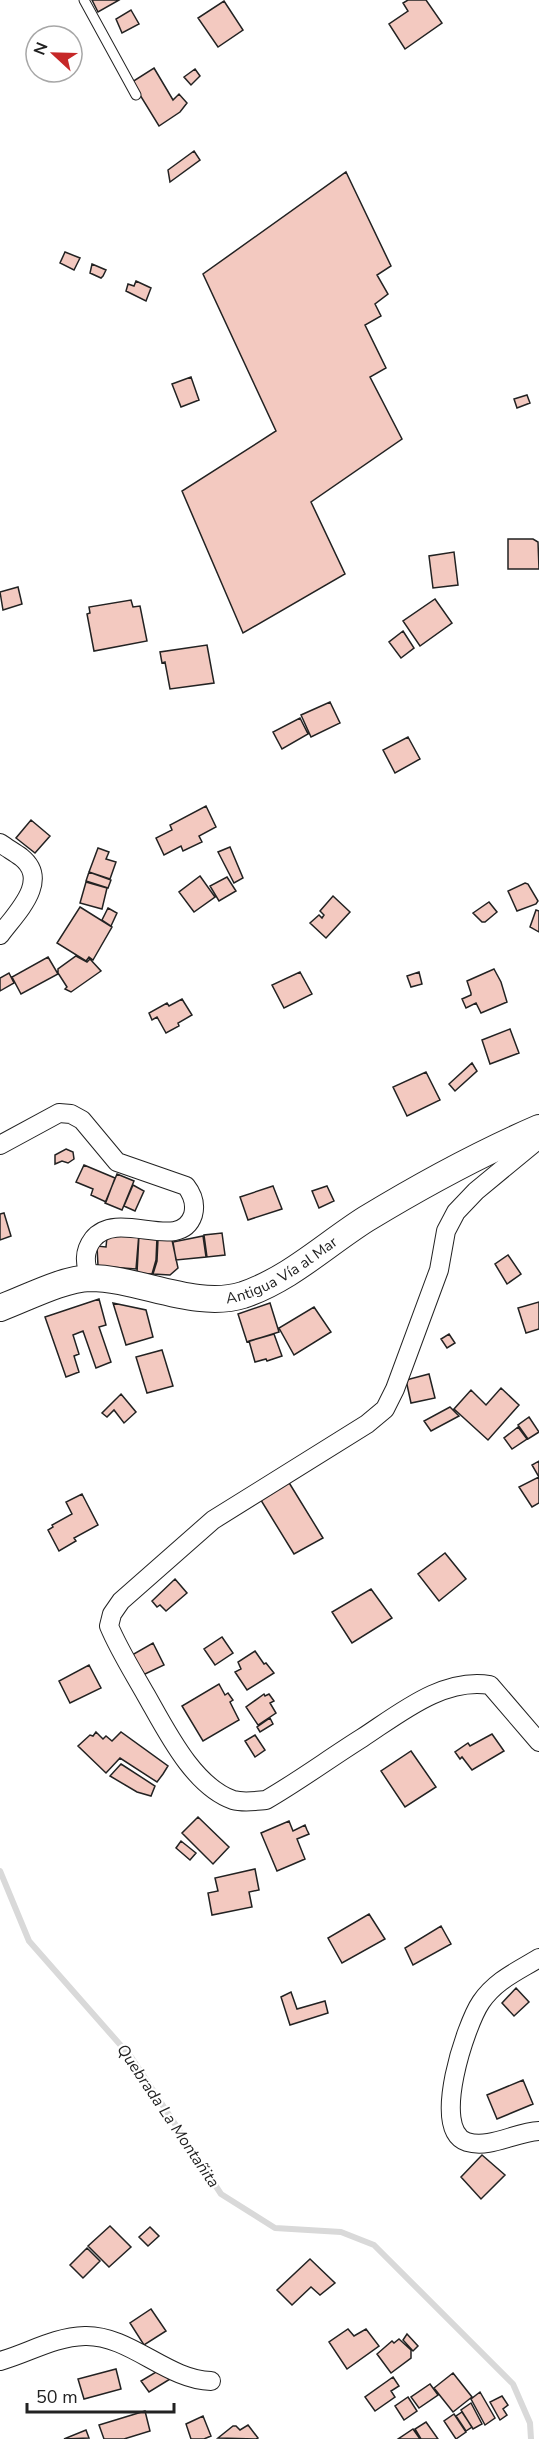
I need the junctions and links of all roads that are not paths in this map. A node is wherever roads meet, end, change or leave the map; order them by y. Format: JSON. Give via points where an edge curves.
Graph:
{"nodes":[{"id":1,"x":84,"y":0,"type":"edge"},
{"id":2,"x":136,"y":95,"type":"dead end"},
{"id":3,"x":0,"y":843,"type":"edge"},
{"id":4,"x":0,"y":935,"type":"edge"},
{"id":5,"x":539,"y":1128,"type":"edge"},
{"id":6,"x":539,"y":1139,"type":"edge"},
{"id":7,"x":0,"y":1145,"type":"edge"},
{"id":8,"x":90,"y":1278,"type":"junction"},
{"id":9,"x":0,"y":1308,"type":"edge"},
{"id":10,"x":539,"y":1742,"type":"edge"},
{"id":11,"x":539,"y":1958,"type":"edge"},
{"id":12,"x":539,"y":2131,"type":"edge"},
{"id":13,"x":0,"y":2361,"type":"edge"},
{"id":14,"x":211,"y":2381,"type":"dead end"}],
"edges":[{"from":1,"to":2,"type":"lane"},
{"from":3,"to":4,"type":"street","via":[[29,866],[33,883]]},
{"from":5,"to":8,"type":"main road","name":"Antigua Vía al Mar","via":[[452,1170],[365,1220],[295,1269],[241,1295],[212,1299]]},
{"from":6,"to":10,"type":"street","via":[[456,1212],[446,1231],[439,1270],[385,1409],[213,1520],[120,1601],[111,1614],[109,1626],[171,1740],[209,1784],[235,1800],[266,1800],[419,1701],[462,1685],[490,1685]]},
{"from":7,"to":8,"type":"street","via":[[59,1113],[71,1114],[82,1120],[117,1162],[186,1186],[192,1194],[194,1212],[181,1229],[169,1233],[119,1227],[98,1234],[85,1260]]},
{"from":8,"to":9,"type":"main road","name":"Antigua Vía al Mar","via":[[53,1287]]},
{"from":11,"to":12,"type":"street","via":[[508,1975],[481,2002],[460,2048],[453,2084],[453,2126],[456,2136],[478,2143]]},
{"from":13,"to":14,"type":"street","via":[[53,2340],[87,2336],[115,2342],[186,2375]]}]}
